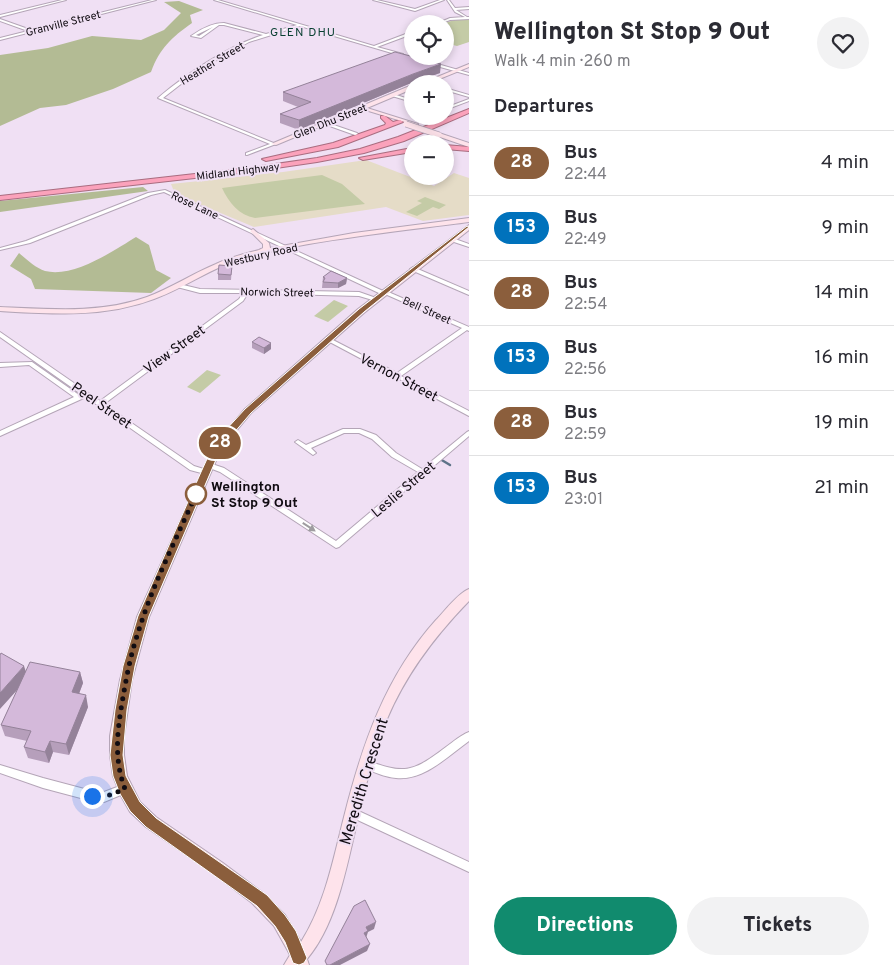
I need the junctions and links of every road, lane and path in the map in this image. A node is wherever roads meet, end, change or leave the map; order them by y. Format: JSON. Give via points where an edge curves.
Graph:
{"nodes":[{"id":1,"x":65,"y":0,"type":"edge"},
{"id":2,"x":154,"y":0,"type":"edge"},
{"id":3,"x":215,"y":0,"type":"edge"},
{"id":4,"x":374,"y":0,"type":"edge"},
{"id":5,"x":443,"y":0,"type":"edge"},
{"id":6,"x":448,"y":0,"type":"edge"},
{"id":7,"x":40,"y":1,"type":"edge"},
{"id":8,"x":233,"y":2,"type":"dead end"},
{"id":9,"x":439,"y":2,"type":"junction"},
{"id":10,"x":227,"y":4,"type":"junction"},
{"id":11,"x":36,"y":6,"type":"junction"},
{"id":12,"x":469,"y":8,"type":"edge"},
{"id":13,"x":454,"y":9,"type":"junction"},
{"id":14,"x":0,"y":16,"type":"edge"},
{"id":15,"x":469,"y":18,"type":"edge"},
{"id":16,"x":454,"y":19,"type":"edge"},
{"id":17,"x":0,"y":20,"type":"edge"},
{"id":18,"x":220,"y":24,"type":"junction"},
{"id":19,"x":300,"y":25,"type":"junction"},
{"id":20,"x":30,"y":31,"type":"junction"},
{"id":21,"x":265,"y":36,"type":"junction"},
{"id":22,"x":404,"y":36,"type":"edge"},
{"id":23,"x":0,"y":39,"type":"edge"},
{"id":24,"x":374,"y":47,"type":"junction"},
{"id":25,"x":404,"y":55,"type":"edge"},
{"id":26,"x":437,"y":65,"type":"edge"},
{"id":27,"x":469,"y":66,"type":"edge"},
{"id":28,"x":456,"y":70,"type":"junction"},
{"id":29,"x":469,"y":74,"type":"edge"},
{"id":30,"x":444,"y":75,"type":"edge"},
{"id":31,"x":404,"y":91,"type":"edge"},
{"id":32,"x":454,"y":92,"type":"edge"},
{"id":33,"x":394,"y":95,"type":"junction"},
{"id":34,"x":469,"y":96,"type":"edge"},
{"id":35,"x":404,"y":98,"type":"edge"},
{"id":36,"x":469,"y":100,"type":"edge"},
{"id":37,"x":454,"y":106,"type":"edge"},
{"id":38,"x":469,"y":106,"type":"edge"},
{"id":39,"x":361,"y":108,"type":"junction"},
{"id":40,"x":469,"y":111,"type":"edge"},
{"id":41,"x":454,"y":112,"type":"edge"},
{"id":42,"x":383,"y":117,"type":"junction"},
{"id":43,"x":325,"y":123,"type":"junction"},
{"id":44,"x":404,"y":123,"type":"edge"},
{"id":45,"x":404,"y":123,"type":"edge"},
{"id":46,"x":404,"y":123,"type":"edge"},
{"id":47,"x":412,"y":125,"type":"edge"},
{"id":48,"x":413,"y":125,"type":"edge"},
{"id":49,"x":422,"y":125,"type":"edge"},
{"id":50,"x":387,"y":127,"type":"junction"},
{"id":51,"x":356,"y":134,"type":"dead end"},
{"id":52,"x":441,"y":134,"type":"junction"},
{"id":53,"x":454,"y":143,"type":"edge"},
{"id":54,"x":274,"y":144,"type":"junction"},
{"id":55,"x":469,"y":144,"type":"edge"},
{"id":56,"x":454,"y":145,"type":"edge"},
{"id":57,"x":469,"y":149,"type":"edge"},
{"id":58,"x":404,"y":151,"type":"edge"},
{"id":59,"x":248,"y":154,"type":"dead end"},
{"id":60,"x":113,"y":181,"type":"junction"},
{"id":61,"x":86,"y":188,"type":"junction"},
{"id":62,"x":0,"y":193,"type":"edge"},
{"id":63,"x":0,"y":198,"type":"edge"},
{"id":64,"x":469,"y":220,"type":"edge"},
{"id":65,"x":469,"y":227,"type":"edge"},
{"id":66,"x":253,"y":231,"type":"junction"},
{"id":67,"x":452,"y":240,"type":"junction"},
{"id":68,"x":469,"y":246,"type":"edge"},
{"id":69,"x":286,"y":248,"type":"junction"},
{"id":70,"x":0,"y":249,"type":"edge"},
{"id":71,"x":260,"y":253,"type":"junction"},
{"id":72,"x":413,"y":270,"type":"junction"},
{"id":73,"x":178,"y":286,"type":"junction"},
{"id":74,"x":246,"y":292,"type":"junction"},
{"id":75,"x":384,"y":292,"type":"junction"},
{"id":76,"x":469,"y":293,"type":"edge"},
{"id":77,"x":376,"y":299,"type":"junction"},
{"id":78,"x":0,"y":308,"type":"edge"},
{"id":79,"x":468,"y":328,"type":"edge"},
{"id":80,"x":0,"y":334,"type":"edge"},
{"id":81,"x":329,"y":340,"type":"junction"},
{"id":82,"x":0,"y":365,"type":"edge"},
{"id":83,"x":396,"y":376,"type":"junction"},
{"id":84,"x":86,"y":394,"type":"junction"},
{"id":85,"x":78,"y":397,"type":"junction"},
{"id":86,"x":100,"y":404,"type":"junction"},
{"id":87,"x":469,"y":414,"type":"edge"},
{"id":88,"x":469,"y":433,"type":"edge"},
{"id":89,"x":0,"y":434,"type":"edge"},
{"id":90,"x":298,"y":442,"type":"dead end"},
{"id":91,"x":307,"y":447,"type":"junction"},
{"id":92,"x":313,"y":454,"type":"dead end"},
{"id":93,"x":207,"y":468,"type":"junction"},
{"id":94,"x":423,"y":472,"type":"junction"},
{"id":95,"x":336,"y":545,"type":"joint"},
{"id":96,"x":469,"y":594,"type":"edge"},
{"id":97,"x":469,"y":736,"type":"edge"},
{"id":98,"x":366,"y":764,"type":"junction"},
{"id":99,"x":0,"y":769,"type":"edge"},
{"id":100,"x":125,"y":789,"type":"junction"},
{"id":101,"x":352,"y":812,"type":"junction"},
{"id":102,"x":469,"y":867,"type":"edge"},
{"id":103,"x":297,"y":962,"type":"edge"}],
"edges":[{"from":1,"to":11,"type":"street"},
{"from":2,"to":20,"type":"street","name":"Granville Street"},
{"from":3,"to":10,"type":"street"},
{"from":4,"to":9,"type":"street","via":[[415,10]]},
{"from":5,"to":9,"type":"street"},
{"from":6,"to":13,"type":"street"},
{"from":7,"to":11,"type":"street"},
{"from":8,"to":10,"type":"street"},
{"from":9,"to":13,"type":"street"},
{"from":10,"to":19,"type":"street"},
{"from":11,"to":14,"type":"street"},
{"from":12,"to":13,"type":"street"},
{"from":13,"to":15,"type":"street"},
{"from":15,"to":16,"type":"street"},
{"from":17,"to":20,"type":"street"},
{"from":18,"to":18,"type":"street","via":[[200,37],[193,36],[212,25]]},
{"from":18,"to":21,"type":"street"},
{"from":19,"to":21,"type":"street","name":"Heather Street"},
{"from":19,"to":24,"type":"street"},
{"from":20,"to":23,"type":"street","name":"Granville Street"},
{"from":21,"to":54,"type":"street","name":"Heather Street","via":[[248,41],[203,66],[160,98]]},
{"from":22,"to":24,"type":"street"},
{"from":24,"to":25,"type":"street"},
{"from":26,"to":28,"type":"street"},
{"from":27,"to":28,"type":"main road"},
{"from":28,"to":29,"type":"street"},
{"from":28,"to":30,"type":"main road"},
{"from":31,"to":33,"type":"main road","name":"Glen Dhu Street"},
{"from":32,"to":34,"type":"street"},
{"from":33,"to":35,"type":"street"},
{"from":33,"to":39,"type":"main road","name":"Glen Dhu Street"},
{"from":36,"to":37,"type":"street"},
{"from":38,"to":41,"type":"highway","name":"Midland Highway"},
{"from":39,"to":42,"type":"main road"},
{"from":39,"to":43,"type":"main road","name":"Glen Dhu Street"},
{"from":39,"to":44,"type":"main road"},
{"from":40,"to":61,"type":"highway","name":"Midland Highway","via":[[401,139],[333,157]]},
{"from":42,"to":45,"type":"main road"},
{"from":42,"to":50,"type":"highway","via":[[390,122]]},
{"from":43,"to":51,"type":"street"},
{"from":43,"to":54,"type":"main road","name":"Glen Dhu Street"},
{"from":46,"to":50,"type":"highway"},
{"from":47,"to":52,"type":"main road","bridge":true},
{"from":48,"to":52,"type":"main road","bridge":true},
{"from":49,"to":60,"type":"highway","name":"Midland Highway","via":[[387,139],[322,155]]},
{"from":50,"to":60,"type":"highway","via":[[335,145],[291,155]]},
{"from":52,"to":55,"type":"main road"},
{"from":53,"to":55,"type":"main road"},
{"from":54,"to":59,"type":"street","name":"Glen Dhu Street"},
{"from":56,"to":57,"type":"highway"},
{"from":58,"to":61,"type":"highway","via":[[291,168]]},
{"from":60,"to":62,"type":"highway","name":"Midland Highway"},
{"from":61,"to":63,"type":"highway","name":"Midland Highway"},
{"from":64,"to":69,"type":"main road","name":"Westbury Road"},
{"from":65,"to":67,"type":"main road"},
{"from":66,"to":69,"type":"street","name":"Rose Lane"},
{"from":66,"to":70,"type":"street","name":"Rose Lane","via":[[160,191],[28,242]]},
{"from":66,"to":71,"type":"main road","via":[[267,244]]},
{"from":67,"to":68,"type":"street"},
{"from":67,"to":72,"type":"main road"},
{"from":69,"to":71,"type":"main road","name":"Westbury Road"},
{"from":69,"to":75,"type":"street","name":"Rose Lane"},
{"from":71,"to":73,"type":"main road","name":"Westbury Road","via":[[215,265]]},
{"from":72,"to":75,"type":"main road"},
{"from":72,"to":76,"type":"street"},
{"from":73,"to":74,"type":"street","name":"Norwich Street","via":[[200,291]]},
{"from":73,"to":78,"type":"main road","name":"Westbury Road","via":[[148,300],[106,309]]},
{"from":74,"to":77,"type":"street","name":"Norwich Street","via":[[359,294]]},
{"from":74,"to":86,"type":"street","name":"View Street","via":[[241,300]]},
{"from":75,"to":77,"type":"main road"},
{"from":75,"to":79,"type":"street","name":"Bell Street"},
{"from":77,"to":81,"type":"main road"},
{"from":79,"to":83,"type":"street"},
{"from":80,"to":84,"type":"street","name":"Peel Street"},
{"from":81,"to":83,"type":"street","name":"Vernon Street"},
{"from":81,"to":93,"type":"main road","via":[[241,418],[220,443]]},
{"from":82,"to":85,"type":"street","via":[[30,363]]},
{"from":83,"to":87,"type":"street","name":"Vernon Street"},
{"from":84,"to":85,"type":"street"},
{"from":84,"to":86,"type":"street","name":"Peel Street"},
{"from":85,"to":89,"type":"street"},
{"from":86,"to":93,"type":"street","name":"Peel Street","via":[[192,468]]},
{"from":88,"to":94,"type":"street","name":"Leslie Street"},
{"from":90,"to":91,"type":"street"},
{"from":91,"to":92,"type":"street"},
{"from":91,"to":94,"type":"street","via":[[343,432],[360,432]]},
{"from":93,"to":95,"type":"street","name":"Peel Street","one_way":true,"via":[[222,470]]},
{"from":93,"to":100,"type":"main road","via":[[143,616],[132,652],[118,736],[117,762]]},
{"from":94,"to":95,"type":"street","name":"Leslie Street"},
{"from":96,"to":98,"type":"main road","name":"Meredith Crescent","via":[[430,635],[407,669],[380,719]]},
{"from":97,"to":98,"type":"street","via":[[426,766],[408,773],[393,773]]},
{"from":98,"to":101,"type":"main road","name":"Meredith Crescent"},
{"from":99,"to":100,"type":"street","via":[[92,796],[104,797]]},
{"from":100,"to":103,"type":"main road","via":[[135,807],[151,822],[262,900],[284,927]]},
{"from":101,"to":102,"type":"street"},
{"from":101,"to":103,"type":"main road","name":"Meredith Crescent","via":[[329,903]]}]}
